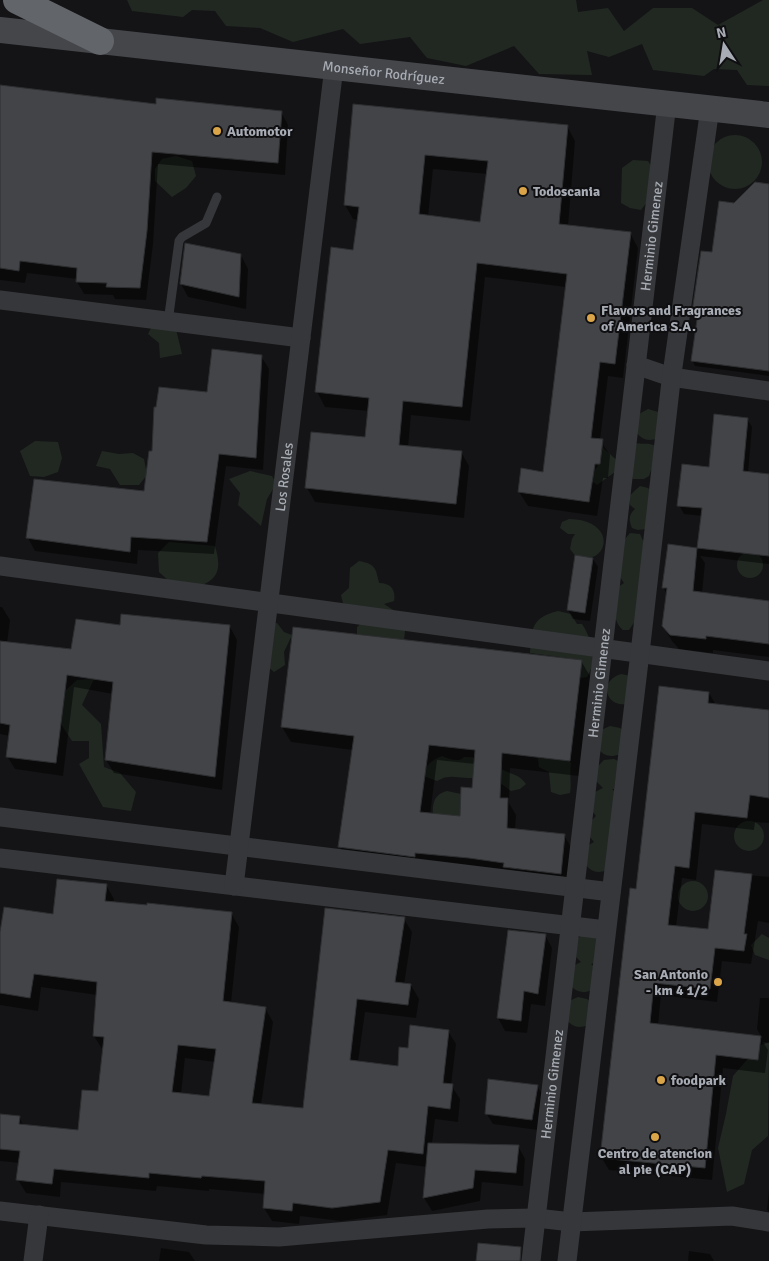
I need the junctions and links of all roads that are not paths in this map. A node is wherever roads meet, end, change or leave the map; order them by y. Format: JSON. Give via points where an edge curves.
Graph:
{"nodes":[{"id":1,"x":16,"y":0,"type":"edge"},
{"id":2,"x":0,"y":30,"type":"edge"},
{"id":3,"x":100,"y":41,"type":"junction"},
{"id":4,"x":334,"y":67,"type":"junction"},
{"id":5,"x":667,"y":103,"type":"junction"},
{"id":6,"x":710,"y":108,"type":"junction"},
{"id":7,"x":769,"y":116,"type":"edge"},
{"id":8,"x":217,"y":197,"type":"dead end"},
{"id":9,"x":0,"y":300,"type":"edge"},
{"id":10,"x":168,"y":322,"type":"junction"},
{"id":11,"x":301,"y":338,"type":"junction"},
{"id":12,"x":636,"y":365,"type":"junction"},
{"id":13,"x":671,"y":377,"type":"junction"},
{"id":14,"x":769,"y":391,"type":"edge"},
{"id":15,"x":0,"y":566,"type":"edge"},
{"id":16,"x":269,"y":602,"type":"junction"},
{"id":17,"x":604,"y":649,"type":"junction"},
{"id":18,"x":640,"y":653,"type":"junction"},
{"id":19,"x":769,"y":671,"type":"edge"},
{"id":20,"x":0,"y":817,"type":"edge"},
{"id":21,"x":239,"y":846,"type":"junction"},
{"id":22,"x":0,"y":858,"type":"edge"},
{"id":23,"x":234,"y":886,"type":"junction"},
{"id":24,"x":575,"y":887,"type":"junction"},
{"id":25,"x":611,"y":892,"type":"junction"},
{"id":26,"x":571,"y":926,"type":"junction"},
{"id":27,"x":606,"y":930,"type":"junction"},
{"id":28,"x":0,"y":1211,"type":"edge"},
{"id":29,"x":39,"y":1215,"type":"junction"},
{"id":30,"x":536,"y":1218,"type":"junction"},
{"id":31,"x":572,"y":1222,"type":"junction"},
{"id":32,"x":769,"y":1222,"type":"edge"},
{"id":33,"x":33,"y":1261,"type":"edge"},
{"id":34,"x":531,"y":1261,"type":"edge"},
{"id":35,"x":567,"y":1261,"type":"edge"}],
"edges":[{"from":1,"to":3,"type":"highway"},
{"from":2,"to":3,"type":"street","name":"Monseñor Rodríguez"},
{"from":3,"to":4,"type":"street","name":"Monseñor Rodríguez"},
{"from":4,"to":5,"type":"street","name":"Monseñor Rodríguez"},
{"from":4,"to":11,"type":"street","name":"Los Rosales"},
{"from":5,"to":6,"type":"street","name":"Monseñor Rodríguez"},
{"from":5,"to":12,"type":"street","name":"Herminio Gimenez"},
{"from":6,"to":7,"type":"street","name":"Monseñor Rodríguez"},
{"from":6,"to":13,"type":"street"},
{"from":8,"to":10,"type":"lane","via":[[206,223],[179,241]]},
{"from":9,"to":10,"type":"street"},
{"from":10,"to":11,"type":"street"},
{"from":11,"to":16,"type":"street","name":"Los Rosales"},
{"from":12,"to":13,"type":"street"},
{"from":12,"to":17,"type":"street","name":"Herminio Gimenez"},
{"from":13,"to":14,"type":"street"},
{"from":13,"to":18,"type":"street"},
{"from":15,"to":16,"type":"street"},
{"from":16,"to":17,"type":"street"},
{"from":16,"to":21,"type":"street","name":"Los Rosales"},
{"from":17,"to":18,"type":"street"},
{"from":17,"to":24,"type":"street","name":"Herminio Gimenez"},
{"from":18,"to":19,"type":"street"},
{"from":18,"to":25,"type":"street"},
{"from":20,"to":21,"type":"street"},
{"from":21,"to":23,"type":"street","name":"Los Rosales"},
{"from":21,"to":24,"type":"street"},
{"from":22,"to":23,"type":"street"},
{"from":23,"to":26,"type":"street"},
{"from":24,"to":25,"type":"street"},
{"from":24,"to":26,"type":"street","name":"Herminio Gimenez"},
{"from":25,"to":27,"type":"street"},
{"from":26,"to":27,"type":"street"},
{"from":26,"to":30,"type":"street","name":"Herminio Gimenez"},
{"from":27,"to":31,"type":"street"},
{"from":28,"to":29,"type":"street"},
{"from":29,"to":30,"type":"street","via":[[206,1235],[279,1237],[488,1219]]},
{"from":29,"to":33,"type":"street"},
{"from":30,"to":31,"type":"street"},
{"from":30,"to":34,"type":"street","name":"Herminio Gimenez"},
{"from":31,"to":32,"type":"street","via":[[732,1216]]},
{"from":31,"to":35,"type":"street"}]}
